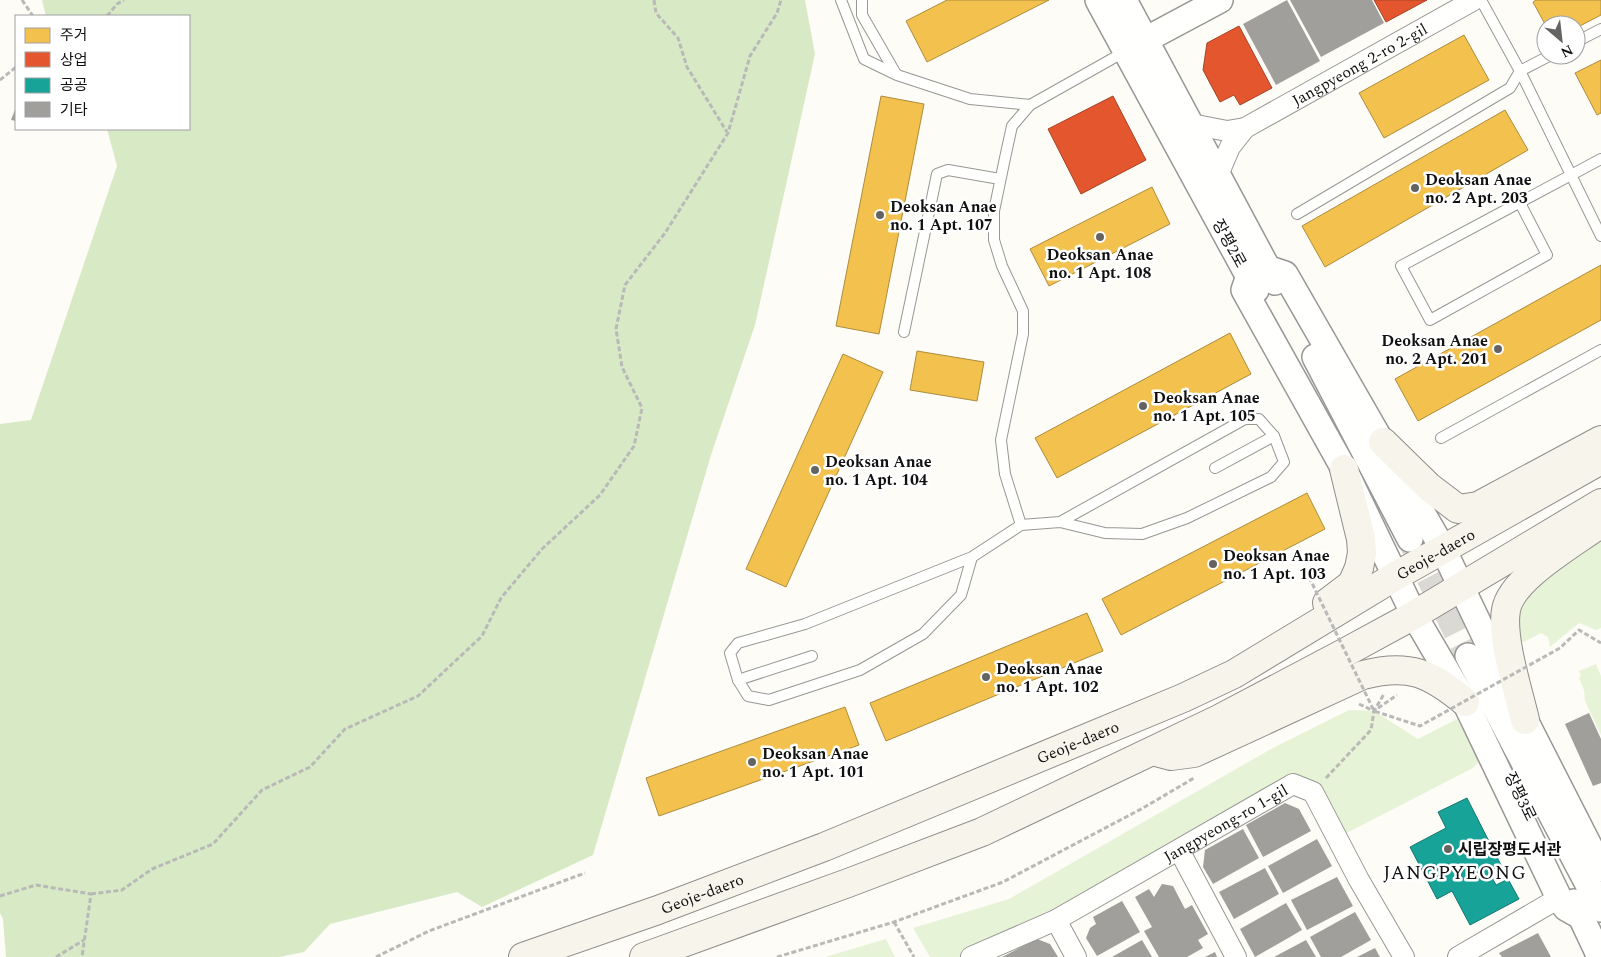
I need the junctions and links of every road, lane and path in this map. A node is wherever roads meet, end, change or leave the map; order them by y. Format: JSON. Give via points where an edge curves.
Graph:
{"nodes":[{"id":1,"x":22,"y":0,"type":"edge"},
{"id":2,"x":124,"y":0,"type":"edge"},
{"id":3,"x":654,"y":0,"type":"edge"},
{"id":4,"x":781,"y":0,"type":"edge"},
{"id":5,"x":841,"y":0,"type":"edge"},
{"id":6,"x":862,"y":0,"type":"edge"},
{"id":7,"x":1098,"y":0,"type":"edge"},
{"id":8,"x":1124,"y":0,"type":"edge"},
{"id":9,"x":1220,"y":0,"type":"edge"},
{"id":10,"x":1471,"y":1,"type":"edge"},
{"id":11,"x":33,"y":15,"type":"edge"},
{"id":12,"x":108,"y":15,"type":"edge"},
{"id":13,"x":1601,"y":29,"type":"edge"},
{"id":14,"x":1586,"y":37,"type":"edge"},
{"id":15,"x":1136,"y":45,"type":"junction"},
{"id":16,"x":1536,"y":63,"type":"edge"},
{"id":17,"x":15,"y":68,"type":"edge"},
{"id":18,"x":1520,"y":71,"type":"junction"},
{"id":19,"x":897,"y":75,"type":"junction"},
{"id":20,"x":0,"y":80,"type":"edge"},
{"id":21,"x":1030,"y":105,"type":"junction"},
{"id":22,"x":1191,"y":124,"type":"junction"},
{"id":23,"x":1245,"y":128,"type":"junction"},
{"id":24,"x":728,"y":133,"type":"junction"},
{"id":25,"x":1601,"y":159,"type":"edge"},
{"id":26,"x":1218,"y":175,"type":"junction"},
{"id":27,"x":1572,"y":175,"type":"junction"},
{"id":28,"x":1000,"y":179,"type":"junction"},
{"id":29,"x":1520,"y":203,"type":"junction"},
{"id":30,"x":1297,"y":214,"type":"dead end"},
{"id":31,"x":1601,"y":236,"type":"edge"},
{"id":32,"x":1258,"y":272,"type":"junction"},
{"id":33,"x":904,"y":332,"type":"dead end"},
{"id":34,"x":1601,"y":350,"type":"edge"},
{"id":35,"x":1274,"y":436,"type":"junction"},
{"id":36,"x":1441,"y":438,"type":"dead end"},
{"id":37,"x":1601,"y":440,"type":"edge"},
{"id":38,"x":1383,"y":442,"type":"junction"},
{"id":39,"x":1601,"y":460,"type":"edge"},
{"id":40,"x":1215,"y":468,"type":"dead end"},
{"id":41,"x":1362,"y":476,"type":"junction"},
{"id":42,"x":1601,"y":503,"type":"edge"},
{"id":43,"x":1060,"y":522,"type":"junction"},
{"id":44,"x":1601,"y":523,"type":"edge"},
{"id":45,"x":1021,"y":525,"type":"junction"},
{"id":46,"x":1402,"y":543,"type":"tunnel mouth"},
{"id":47,"x":1443,"y":550,"type":"junction"},
{"id":48,"x":972,"y":557,"type":"junction"},
{"id":49,"x":1310,"y":577,"type":"dead end"},
{"id":50,"x":1394,"y":577,"type":"junction"},
{"id":51,"x":1462,"y":586,"type":"junction"},
{"id":52,"x":1323,"y":606,"type":"junction"},
{"id":53,"x":1414,"y":615,"type":"junction"},
{"id":54,"x":1601,"y":643,"type":"edge"},
{"id":55,"x":1346,"y":652,"type":"junction"},
{"id":56,"x":812,"y":656,"type":"dead end"},
{"id":57,"x":1461,"y":659,"type":"tunnel mouth"},
{"id":58,"x":1234,"y":674,"type":"junction"},
{"id":59,"x":738,"y":680,"type":"junction"},
{"id":60,"x":1401,"y":692,"type":"dead end"},
{"id":61,"x":1465,"y":702,"type":"junction"},
{"id":62,"x":1357,"y":703,"type":"dead end"},
{"id":63,"x":1374,"y":711,"type":"junction"},
{"id":64,"x":1525,"y":720,"type":"junction"},
{"id":65,"x":1152,"y":751,"type":"junction"},
{"id":66,"x":1202,"y":773,"type":"dead end"},
{"id":67,"x":1313,"y":792,"type":"junction"},
{"id":68,"x":1179,"y":850,"type":"junction"},
{"id":69,"x":1601,"y":869,"type":"edge"},
{"id":70,"x":585,"y":873,"type":"dead end"},
{"id":71,"x":91,"y":894,"type":"junction"},
{"id":72,"x":0,"y":896,"type":"edge"},
{"id":73,"x":1559,"y":898,"type":"junction"},
{"id":74,"x":1596,"y":909,"type":"edge"},
{"id":75,"x":1056,"y":920,"type":"junction"},
{"id":76,"x":894,"y":922,"type":"junction"},
{"id":77,"x":85,"y":939,"type":"junction"},
{"id":78,"x":56,"y":957,"type":"edge"},
{"id":79,"x":82,"y":957,"type":"edge"},
{"id":80,"x":376,"y":957,"type":"edge"},
{"id":81,"x":523,"y":957,"type":"edge"},
{"id":82,"x":644,"y":957,"type":"edge"},
{"id":83,"x":777,"y":957,"type":"edge"},
{"id":84,"x":914,"y":957,"type":"edge"},
{"id":85,"x":971,"y":957,"type":"edge"},
{"id":86,"x":1076,"y":957,"type":"edge"},
{"id":87,"x":1236,"y":957,"type":"edge"},
{"id":88,"x":1404,"y":957,"type":"edge"},
{"id":89,"x":1458,"y":957,"type":"edge"},
{"id":90,"x":1600,"y":957,"type":"edge"}],
"edges":[{"from":1,"to":11,"type":"path"},
{"from":2,"to":12,"type":"path"},
{"from":3,"to":24,"type":"path","via":[[656,13],[678,38],[687,67]]},
{"from":4,"to":24,"type":"path","via":[[777,13],[750,56]]},
{"from":5,"to":19,"type":"lane","via":[[847,22],[864,58]]},
{"from":6,"to":19,"type":"lane","via":[[862,15]]},
{"from":7,"to":15,"type":"street","name":"장평2로"},
{"from":8,"to":15,"type":"street","name":"장평2로"},
{"from":9,"to":15,"type":"street"},
{"from":10,"to":18,"type":"lane"},
{"from":10,"to":23,"type":"street","name":"Jangpyeong 2-ro 2-gil"},
{"from":13,"to":14,"type":"lane"},
{"from":15,"to":21,"type":"lane"},
{"from":15,"to":22,"type":"street","name":"장평2로"},
{"from":15,"to":32,"type":"street","name":"장평2로"},
{"from":16,"to":18,"type":"lane"},
{"from":17,"to":20,"type":"path"},
{"from":18,"to":27,"type":"lane"},
{"from":18,"to":30,"type":"lane","via":[[1510,88]]},
{"from":19,"to":21,"type":"lane","via":[[970,99]]},
{"from":21,"to":28,"type":"lane","via":[[1012,126]]},
{"from":22,"to":23,"type":"street","via":[[1227,131]]},
{"from":22,"to":26,"type":"street","name":"장평2로"},
{"from":23,"to":26,"type":"street","via":[[1230,146]]},
{"from":24,"to":71,"type":"path","via":[[665,233],[625,285],[616,329],[622,367],[642,408],[634,446],[600,495],[542,549],[501,598],[482,636],[418,696],[345,729],[310,767],[262,790],[213,844],[152,869],[122,890]]},
{"from":25,"to":27,"type":"lane"},
{"from":26,"to":32,"type":"street","name":"장평2로"},
{"from":27,"to":29,"type":"lane"},
{"from":27,"to":31,"type":"lane"},
{"from":28,"to":33,"type":"lane","via":[[948,170],[937,174]]},
{"from":28,"to":45,"type":"lane","via":[[994,210],[994,240],[1023,311],[1019,358],[1001,440],[1005,474]]},
{"from":29,"to":29,"type":"lane","via":[[1401,266],[1430,320],[1547,255]]},
{"from":32,"to":38,"type":"street","via":[[1284,274]]},
{"from":32,"to":41,"type":"street","name":"장평2로"},
{"from":32,"to":41,"type":"street","via":[[1244,290]]},
{"from":34,"to":36,"type":"lane"},
{"from":35,"to":40,"type":"lane"},
{"from":35,"to":43,"type":"lane","via":[[1259,419],[1245,419]]},
{"from":35,"to":43,"type":"lane","via":[[1284,462],[1271,477],[1187,518],[1142,534],[1105,532]]},
{"from":37,"to":38,"type":"main road","via":[[1478,506],[1458,509],[1428,487]]},
{"from":38,"to":47,"type":"street"},
{"from":39,"to":47,"type":"main road","name":"Geoje-daero"},
{"from":41,"to":46,"type":"street"},
{"from":41,"to":50,"type":"street"},
{"from":41,"to":52,"type":"main road","via":[[1362,554],[1359,568],[1352,584]]},
{"from":42,"to":51,"type":"main road"},
{"from":43,"to":45,"type":"lane"},
{"from":44,"to":64,"type":"main road","via":[[1526,578],[1510,598],[1506,630]]},
{"from":45,"to":48,"type":"lane"},
{"from":47,"to":50,"type":"main road","name":"Geoje-daero"},
{"from":47,"to":51,"type":"street"},
{"from":48,"to":59,"type":"lane","via":[[805,624],[738,643],[730,653]]},
{"from":48,"to":59,"type":"lane","via":[[961,595],[923,634],[860,670],[769,700],[748,696]]},
{"from":49,"to":52,"type":"path","bridge":true},
{"from":50,"to":53,"type":"street"},
{"from":50,"to":58,"type":"main road","name":"Geoje-daero"},
{"from":51,"to":53,"type":"main road"},
{"from":51,"to":64,"type":"street"},
{"from":52,"to":55,"type":"path","bridge":true},
{"from":52,"to":58,"type":"main road","via":[[1259,647]]},
{"from":53,"to":55,"type":"main road"},
{"from":53,"to":61,"type":"street"},
{"from":54,"to":63,"type":"path","bridge":true,"via":[[1579,630],[1560,648],[1420,726]]},
{"from":55,"to":63,"type":"path","bridge":true},
{"from":55,"to":65,"type":"main road"},
{"from":56,"to":59,"type":"lane"},
{"from":57,"to":74,"type":"street","name":"장평3로"},
{"from":58,"to":81,"type":"main road","name":"Geoje-daero","via":[[824,847]]},
{"from":60,"to":63,"type":"path"},
{"from":61,"to":65,"type":"main road","via":[[1430,676],[1404,670],[1379,671],[1354,679],[1194,753],[1171,756]]},
{"from":61,"to":73,"type":"street"},
{"from":62,"to":63,"type":"path"},
{"from":63,"to":67,"type":"path","via":[[1372,730]]},
{"from":64,"to":69,"type":"street"},
{"from":65,"to":82,"type":"main road","via":[[982,832]]},
{"from":66,"to":76,"type":"path","via":[[1003,882]]},
{"from":67,"to":68,"type":"street","name":"Jangpyeong-ro 1-gil","via":[[1292,784]]},
{"from":67,"to":88,"type":"street","name":"Jangpyeong-ro 1-gil"},
{"from":68,"to":75,"type":"street","name":"Jangpyeong-ro 1-gil"},
{"from":68,"to":87,"type":"street"},
{"from":70,"to":80,"type":"path","via":[[430,931]]},
{"from":71,"to":72,"type":"path","via":[[36,885]]},
{"from":71,"to":77,"type":"path"},
{"from":73,"to":74,"type":"street","via":[[1566,908]]},
{"from":73,"to":89,"type":"street"},
{"from":74,"to":90,"type":"street","name":"장평3로"},
{"from":75,"to":85,"type":"street","name":"Jangpyeong-ro 1-gil"},
{"from":75,"to":86,"type":"street"},
{"from":76,"to":83,"type":"path"},
{"from":76,"to":84,"type":"path"},
{"from":77,"to":78,"type":"path"},
{"from":77,"to":79,"type":"path"}]}
